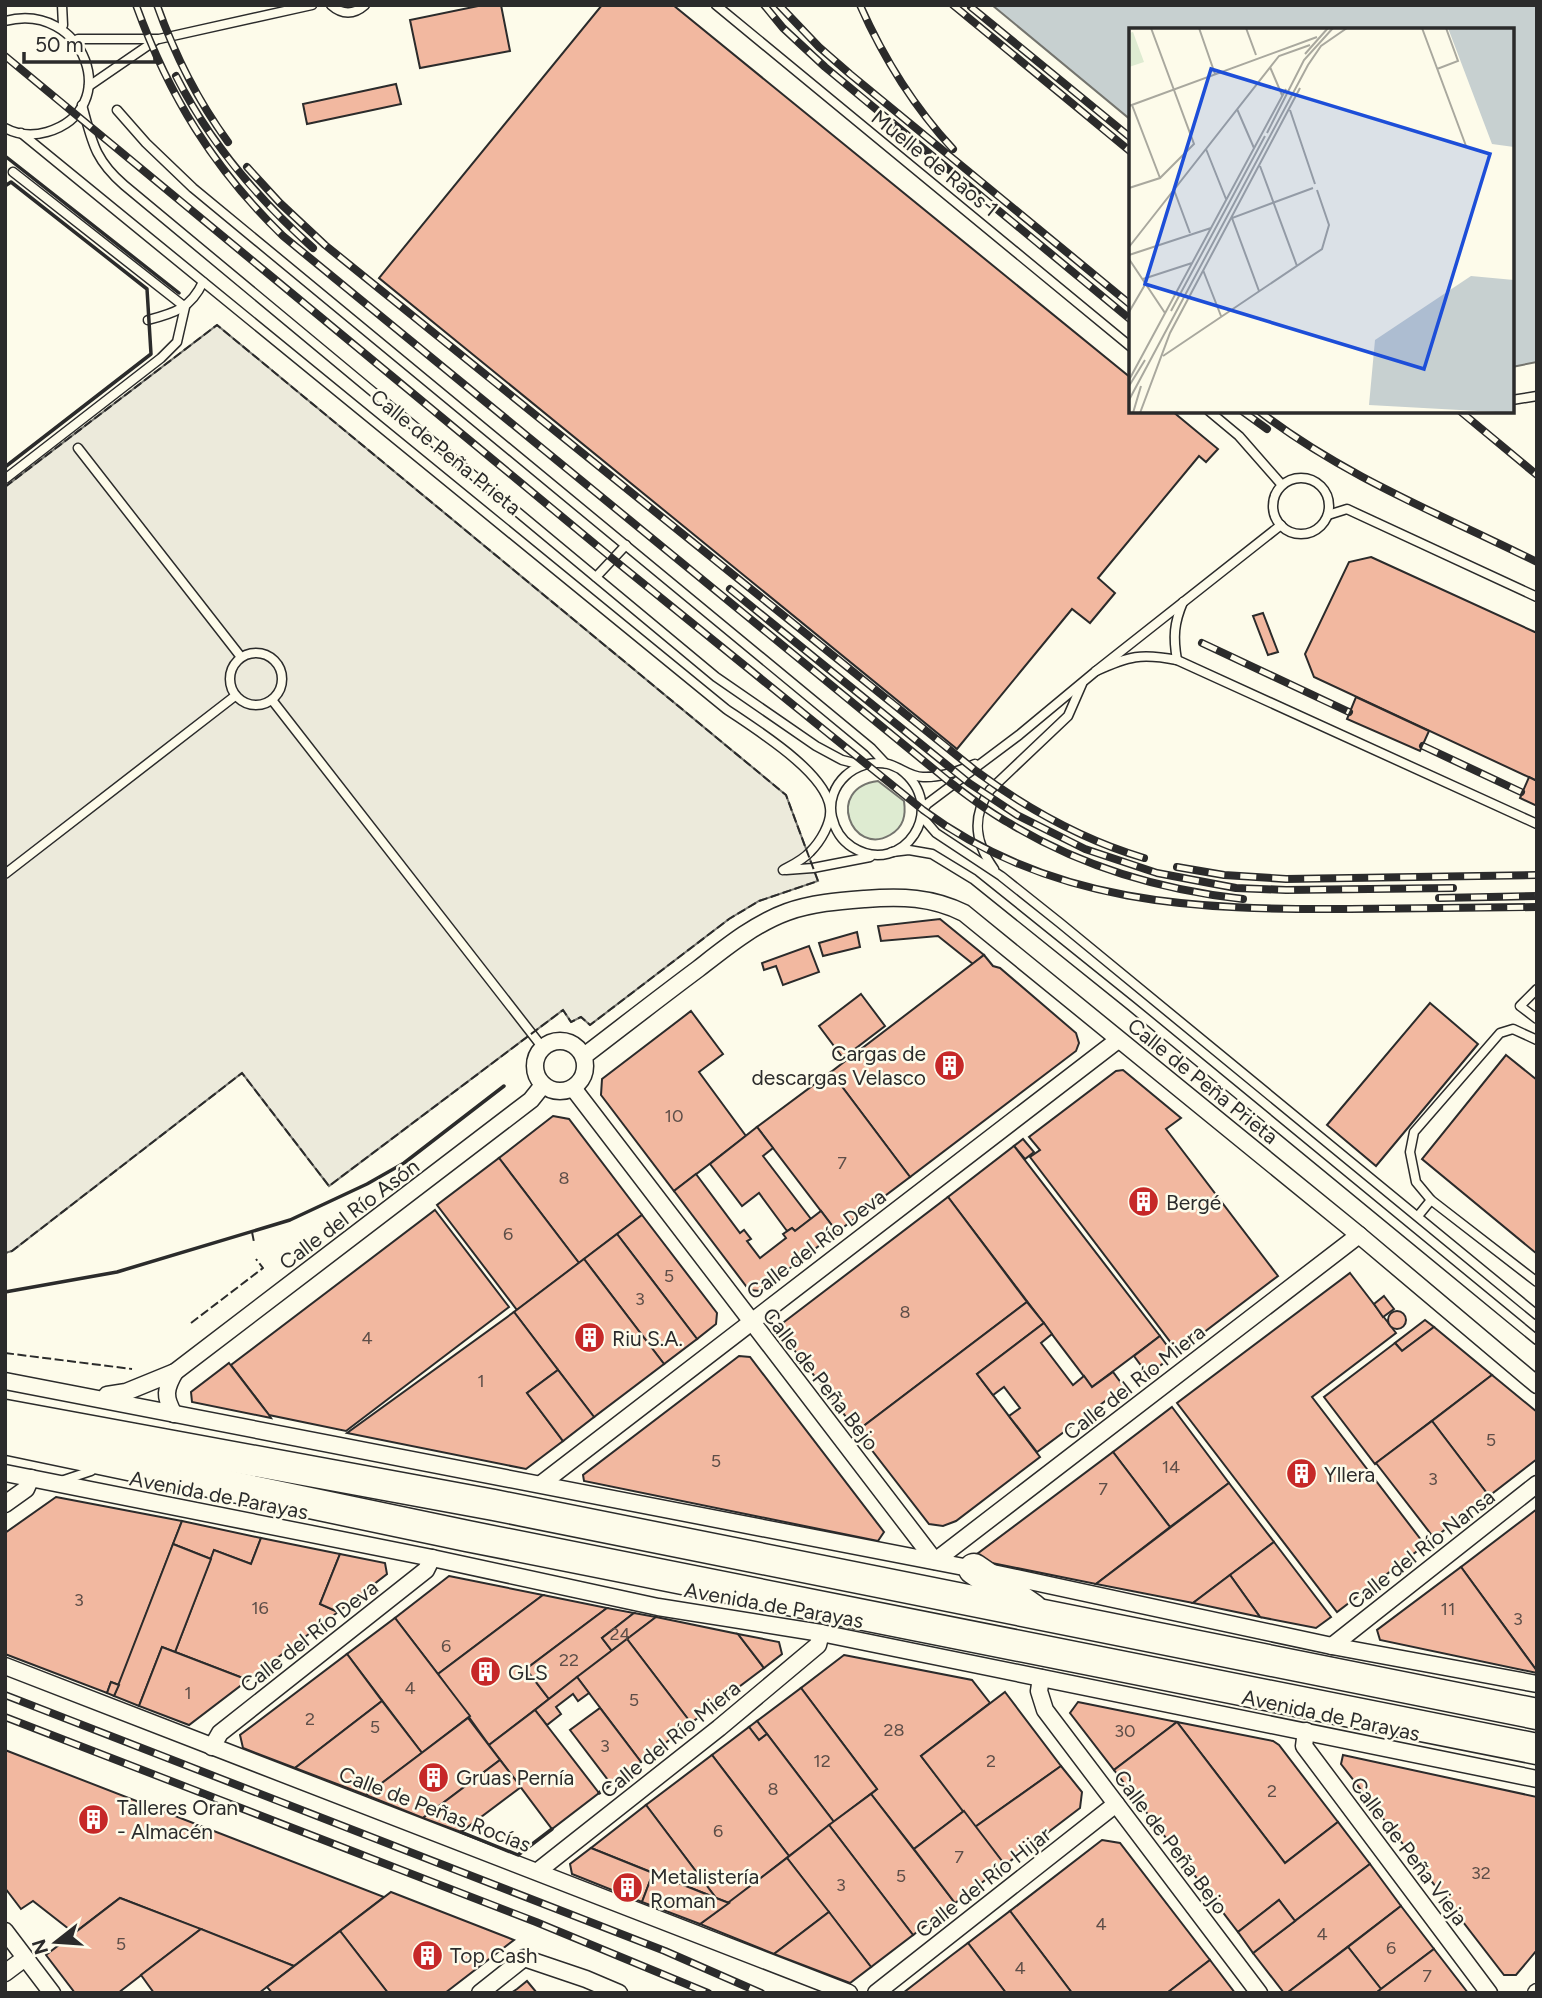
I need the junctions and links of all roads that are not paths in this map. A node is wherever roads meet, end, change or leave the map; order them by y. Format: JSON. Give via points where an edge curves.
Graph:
{"nodes":[{"id":1,"x":26,"y":5,"type":"edge"},
{"id":2,"x":62,"y":5,"type":"edge"},
{"id":3,"x":312,"y":5,"type":"edge"},
{"id":4,"x":331,"y":5,"type":"edge"},
{"id":5,"x":365,"y":5,"type":"edge"},
{"id":6,"x":716,"y":5,"type":"edge"},
{"id":7,"x":19,"y":16,"type":"junction"},
{"id":8,"x":5,"y":21,"type":"edge"},
{"id":9,"x":63,"y":25,"type":"junction"},
{"id":10,"x":159,"y":38,"type":"junction"},
{"id":11,"x":78,"y":39,"type":"junction"},
{"id":12,"x":89,"y":86,"type":"junction"},
{"id":13,"x":82,"y":104,"type":"junction"},
{"id":14,"x":117,"y":110,"type":"dead end"},
{"id":15,"x":5,"y":128,"type":"edge"},
{"id":16,"x":21,"y":134,"type":"junction"},
{"id":17,"x":13,"y":172,"type":"dead end"},
{"id":18,"x":203,"y":282,"type":"junction"},
{"id":19,"x":185,"y":307,"type":"junction"},
{"id":20,"x":148,"y":320,"type":"dead end"},
{"id":21,"x":1129,"y":345,"type":"edge"},
{"id":22,"x":1537,"y":396,"type":"edge"},
{"id":23,"x":1514,"y":400,"type":"edge"},
{"id":24,"x":1211,"y":413,"type":"edge"},
{"id":25,"x":78,"y":449,"type":"dead end"},
{"id":26,"x":5,"y":479,"type":"edge"},
{"id":27,"x":1282,"y":485,"type":"junction"},
{"id":28,"x":1328,"y":515,"type":"junction"},
{"id":29,"x":1281,"y":525,"type":"junction"},
{"id":30,"x":626,"y":545,"type":"junction"},
{"id":31,"x":596,"y":577,"type":"junction"},
{"id":32,"x":1537,"y":597,"type":"edge"},
{"id":33,"x":1184,"y":600,"type":"junction"},
{"id":34,"x":241,"y":657,"type":"junction"},
{"id":35,"x":1177,"y":660,"type":"junction"},
{"id":36,"x":1096,"y":671,"type":"junction"},
{"id":37,"x":1083,"y":681,"type":"junction"},
{"id":38,"x":235,"y":696,"type":"junction"},
{"id":39,"x":272,"y":700,"type":"junction"},
{"id":40,"x":984,"y":761,"type":"junction"},
{"id":41,"x":886,"y":764,"type":"junction"},
{"id":42,"x":862,"y":765,"type":"junction"},
{"id":43,"x":900,"y":769,"type":"junction"},
{"id":44,"x":831,"y":811,"type":"junction"},
{"id":45,"x":923,"y":811,"type":"junction"},
{"id":46,"x":1537,"y":824,"type":"edge"},
{"id":47,"x":892,"y":852,"type":"junction"},
{"id":48,"x":882,"y":855,"type":"junction"},
{"id":49,"x":5,"y":874,"type":"edge"},
{"id":50,"x":1001,"y":876,"type":"junction"},
{"id":51,"x":1537,"y":989,"type":"edge"},
{"id":52,"x":1537,"y":1019,"type":"edge"},
{"id":53,"x":1118,"y":1040,"type":"junction"},
{"id":54,"x":1537,"y":1040,"type":"edge"},
{"id":55,"x":542,"y":1048,"type":"junction"},
{"id":56,"x":583,"y":1056,"type":"junction"},
{"id":57,"x":543,"y":1085,"type":"junction"},
{"id":58,"x":573,"y":1088,"type":"junction"},
{"id":59,"x":1431,"y":1200,"type":"junction"},
{"id":60,"x":1418,"y":1216,"type":"junction"},
{"id":61,"x":1359,"y":1236,"type":"junction"},
{"id":62,"x":1537,"y":1282,"type":"edge"},
{"id":63,"x":1537,"y":1315,"type":"edge"},
{"id":64,"x":750,"y":1321,"type":"junction"},
{"id":65,"x":1537,"y":1340,"type":"edge"},
{"id":66,"x":176,"y":1372,"type":"junction"},
{"id":67,"x":5,"y":1381,"type":"edge"},
{"id":68,"x":1537,"y":1385,"type":"edge"},
{"id":69,"x":93,"y":1397,"type":"junction"},
{"id":70,"x":5,"y":1401,"type":"edge"},
{"id":71,"x":174,"y":1414,"type":"junction"},
{"id":72,"x":5,"y":1415,"type":"edge"},
{"id":73,"x":5,"y":1439,"type":"edge"},
{"id":74,"x":5,"y":1453,"type":"edge"},
{"id":75,"x":91,"y":1471,"type":"junction"},
{"id":76,"x":5,"y":1472,"type":"edge"},
{"id":77,"x":315,"y":1472,"type":"junction"},
{"id":78,"x":32,"y":1478,"type":"junction"},
{"id":79,"x":55,"y":1483,"type":"junction"},
{"id":80,"x":541,"y":1483,"type":"junction"},
{"id":81,"x":1537,"y":1484,"type":"edge"},
{"id":82,"x":309,"y":1503,"type":"junction"},
{"id":83,"x":5,"y":1504,"type":"edge"},
{"id":84,"x":432,"y":1558,"type":"junction"},
{"id":85,"x":935,"y":1561,"type":"junction"},
{"id":86,"x":974,"y":1569,"type":"junction"},
{"id":87,"x":1044,"y":1617,"type":"junction"},
{"id":88,"x":821,"y":1633,"type":"junction"},
{"id":89,"x":1332,"y":1646,"type":"junction"},
{"id":90,"x":5,"y":1666,"type":"edge"},
{"id":91,"x":1041,"y":1678,"type":"junction"},
{"id":92,"x":1537,"y":1684,"type":"edge"},
{"id":93,"x":1537,"y":1714,"type":"edge"},
{"id":94,"x":1306,"y":1731,"type":"junction"},
{"id":95,"x":212,"y":1747,"type":"junction"},
{"id":96,"x":1537,"y":1749,"type":"edge"},
{"id":97,"x":1537,"y":1779,"type":"edge"},
{"id":98,"x":1116,"y":1804,"type":"junction"},
{"id":99,"x":538,"y":1871,"type":"junction"},
{"id":100,"x":5,"y":1931,"type":"edge"},
{"id":101,"x":25,"y":1958,"type":"junction"},
{"id":102,"x":5,"y":1973,"type":"edge"},
{"id":103,"x":52,"y":1993,"type":"edge"},
{"id":104,"x":480,"y":1993,"type":"edge"},
{"id":105,"x":619,"y":1993,"type":"edge"},
{"id":106,"x":849,"y":1993,"type":"edge"},
{"id":107,"x":876,"y":1993,"type":"edge"},
{"id":108,"x":1259,"y":1993,"type":"edge"},
{"id":109,"x":1489,"y":1993,"type":"edge"}],
"edges":[{"from":1,"to":7,"type":"lane"},
{"from":2,"to":9,"type":"lane"},
{"from":3,"to":10,"type":"lane"},
{"from":4,"to":5,"type":"lane","via":[[345,13]]},
{"from":6,"to":21,"type":"lane","name":"Muelle de Raos 1"},
{"from":7,"to":8,"type":"lane"},
{"from":7,"to":9,"type":"lane","via":[[42,17]]},
{"from":9,"to":11,"type":"lane"},
{"from":10,"to":11,"type":"lane"},
{"from":10,"to":12,"type":"lane"},
{"from":11,"to":12,"type":"lane","via":[[88,61]]},
{"from":12,"to":13,"type":"lane"},
{"from":13,"to":16,"type":"lane","via":[[51,131]]},
{"from":13,"to":31,"type":"lane","name":"Calle de Peña Prieta","via":[[96,155],[111,174]]},
{"from":14,"to":30,"type":"lane","via":[[193,188]]},
{"from":15,"to":16,"type":"lane"},
{"from":16,"to":18,"type":"lane","name":"Calle de Peña Prieta"},
{"from":17,"to":19,"type":"lane"},
{"from":18,"to":19,"type":"lane"},
{"from":18,"to":44,"type":"lane","name":"Calle de Peña Prieta","via":[[726,709],[774,742],[822,786]]},
{"from":19,"to":20,"type":"lane"},
{"from":19,"to":26,"type":"lane","via":[[177,342],[161,358]]},
{"from":22,"to":23,"type":"lane"},
{"from":24,"to":27,"type":"lane","via":[[1239,436]]},
{"from":25,"to":34,"type":"lane"},
{"from":27,"to":28,"type":"lane","via":[[1302,477],[1313,480],[1328,496]]},
{"from":27,"to":29,"type":"lane","via":[[1273,504]]},
{"from":28,"to":29,"type":"lane","via":[[1311,532],[1300,534]]},
{"from":28,"to":32,"type":"lane","via":[[1347,509]]},
{"from":29,"to":33,"type":"lane"},
{"from":30,"to":31,"type":"lane"},
{"from":30,"to":41,"type":"lane"},
{"from":31,"to":42,"type":"lane","name":"Calle de Peña Prieta","via":[[716,677],[816,746]]},
{"from":33,"to":35,"type":"lane","via":[[1173,639]]},
{"from":33,"to":36,"type":"lane"},
{"from":34,"to":38,"type":"lane","via":[[229,678]]},
{"from":34,"to":39,"type":"lane","via":[[262,653],[279,666],[281,685]]},
{"from":35,"to":36,"type":"lane","via":[[1137,655]]},
{"from":35,"to":46,"type":"lane"},
{"from":36,"to":37,"type":"lane"},
{"from":37,"to":40,"type":"lane"},
{"from":37,"to":50,"type":"lane","via":[[1068,716],[990,790],[979,809],[978,839]]},
{"from":38,"to":39,"type":"lane","via":[[254,705]]},
{"from":38,"to":49,"type":"lane"},
{"from":39,"to":55,"type":"lane"},
{"from":40,"to":43,"type":"lane","via":[[926,777]]},
{"from":40,"to":45,"type":"lane"},
{"from":41,"to":42,"type":"lane"},
{"from":41,"to":43,"type":"lane"},
{"from":42,"to":44,"type":"lane","via":[[851,770],[836,788]]},
{"from":43,"to":45,"type":"lane","via":[[919,791]]},
{"from":44,"to":48,"type":"lane","via":[[847,844]]},
{"from":44,"to":48,"type":"lane","via":[[813,849],[783,870]]},
{"from":45,"to":47,"type":"lane","via":[[913,837]]},
{"from":45,"to":50,"type":"lane","name":"Calle de Peña Prieta","via":[[923,818],[936,833]]},
{"from":47,"to":48,"type":"lane"},
{"from":47,"to":65,"type":"lane","name":"Calle de Peña Prieta","via":[[932,854],[973,879]]},
{"from":50,"to":60,"type":"lane","name":"Calle de Peña Prieta"},
{"from":51,"to":52,"type":"lane","via":[[1520,1006]]},
{"from":53,"to":56,"type":"street","name":"Calle de Peña Prieta","via":[[964,913],[924,899],[880,898],[807,906],[769,919]]},
{"from":53,"to":61,"type":"street","name":"Calle de Peña Prieta"},
{"from":53,"to":64,"type":"street","name":"Calle del Río Deva"},
{"from":54,"to":59,"type":"lane","via":[[1513,1029],[1500,1033],[1414,1132],[1410,1153],[1416,1182]]},
{"from":55,"to":56,"type":"street","via":[[563,1041],[573,1044]]},
{"from":55,"to":57,"type":"street","via":[[535,1064]]},
{"from":56,"to":58,"type":"street","via":[[585,1071]]},
{"from":57,"to":58,"type":"street","via":[[556,1091]]},
{"from":57,"to":66,"type":"street","name":"Calle del Río Asón","via":[[531,1100]]},
{"from":58,"to":64,"type":"street","name":"Calle de Peña Bejo"},
{"from":59,"to":60,"type":"lane"},
{"from":59,"to":62,"type":"lane"},
{"from":60,"to":63,"type":"lane","name":"Calle de Peña Prieta"},
{"from":61,"to":68,"type":"street","name":"Calle de Peña Prieta"},
{"from":61,"to":85,"type":"street","name":"Calle del Río Miera"},
{"from":64,"to":80,"type":"street","name":"Calle del Río Deva"},
{"from":64,"to":85,"type":"street","name":"Calle de Peña Bejo"},
{"from":66,"to":69,"type":"street","name":"Calle del Río Asón","via":[[126,1392]]},
{"from":66,"to":71,"type":"street","via":[[165,1393]]},
{"from":67,"to":69,"type":"street"},
{"from":69,"to":71,"type":"street"},
{"from":70,"to":77,"type":"highway"},
{"from":71,"to":80,"type":"street"},
{"from":72,"to":77,"type":"highway"},
{"from":73,"to":82,"type":"highway"},
{"from":74,"to":75,"type":"highway"},
{"from":75,"to":79,"type":"lane"},
{"from":75,"to":82,"type":"highway","via":[[164,1487]]},
{"from":76,"to":78,"type":"street","name":"Avenida de Parayas"},
{"from":77,"to":87,"type":"highway"},
{"from":78,"to":79,"type":"street","name":"Avenida de Parayas"},
{"from":78,"to":83,"type":"street","via":[[26,1489]]},
{"from":79,"to":84,"type":"street","name":"Avenida de Parayas"},
{"from":80,"to":85,"type":"street"},
{"from":81,"to":89,"type":"street","name":"Calle del Río Nansa"},
{"from":82,"to":96,"type":"highway"},
{"from":84,"to":88,"type":"street","name":"Avenida de Parayas","via":[[658,1607]]},
{"from":84,"to":95,"type":"street","name":"Calle del Río Deva","via":[[426,1570],[220,1733]]},
{"from":85,"to":86,"type":"street"},
{"from":86,"to":87,"type":"highway"},
{"from":86,"to":89,"type":"street"},
{"from":87,"to":93,"type":"highway"},
{"from":88,"to":91,"type":"street","name":"Avenida de Parayas"},
{"from":88,"to":99,"type":"street","name":"Calle del Río Miera","via":[[818,1645]]},
{"from":89,"to":92,"type":"street"},
{"from":90,"to":95,"type":"street","name":"Calle de Peñas Rocías"},
{"from":91,"to":94,"type":"street","name":"Avenida de Parayas"},
{"from":91,"to":98,"type":"street","name":"Calle de Peña Bejo","via":[[1039,1691],[1045,1710]]},
{"from":94,"to":97,"type":"street","name":"Avenida de Parayas"},
{"from":94,"to":109,"type":"street","name":"Calle de Peña Vieja","via":[[1304,1746]]},
{"from":95,"to":99,"type":"street","name":"Calle de Peñas Rocías"},
{"from":98,"to":107,"type":"street","name":"Calle del Río Hijar"},
{"from":98,"to":108,"type":"street","name":"Calle de Peña Bejo"},
{"from":99,"to":106,"type":"street","name":"Calle de Peñas Rocías"},
{"from":100,"to":101,"type":"street"},
{"from":101,"to":102,"type":"street"},
{"from":101,"to":103,"type":"street"},
{"from":104,"to":105,"type":"street","via":[[524,1958]]}]}
